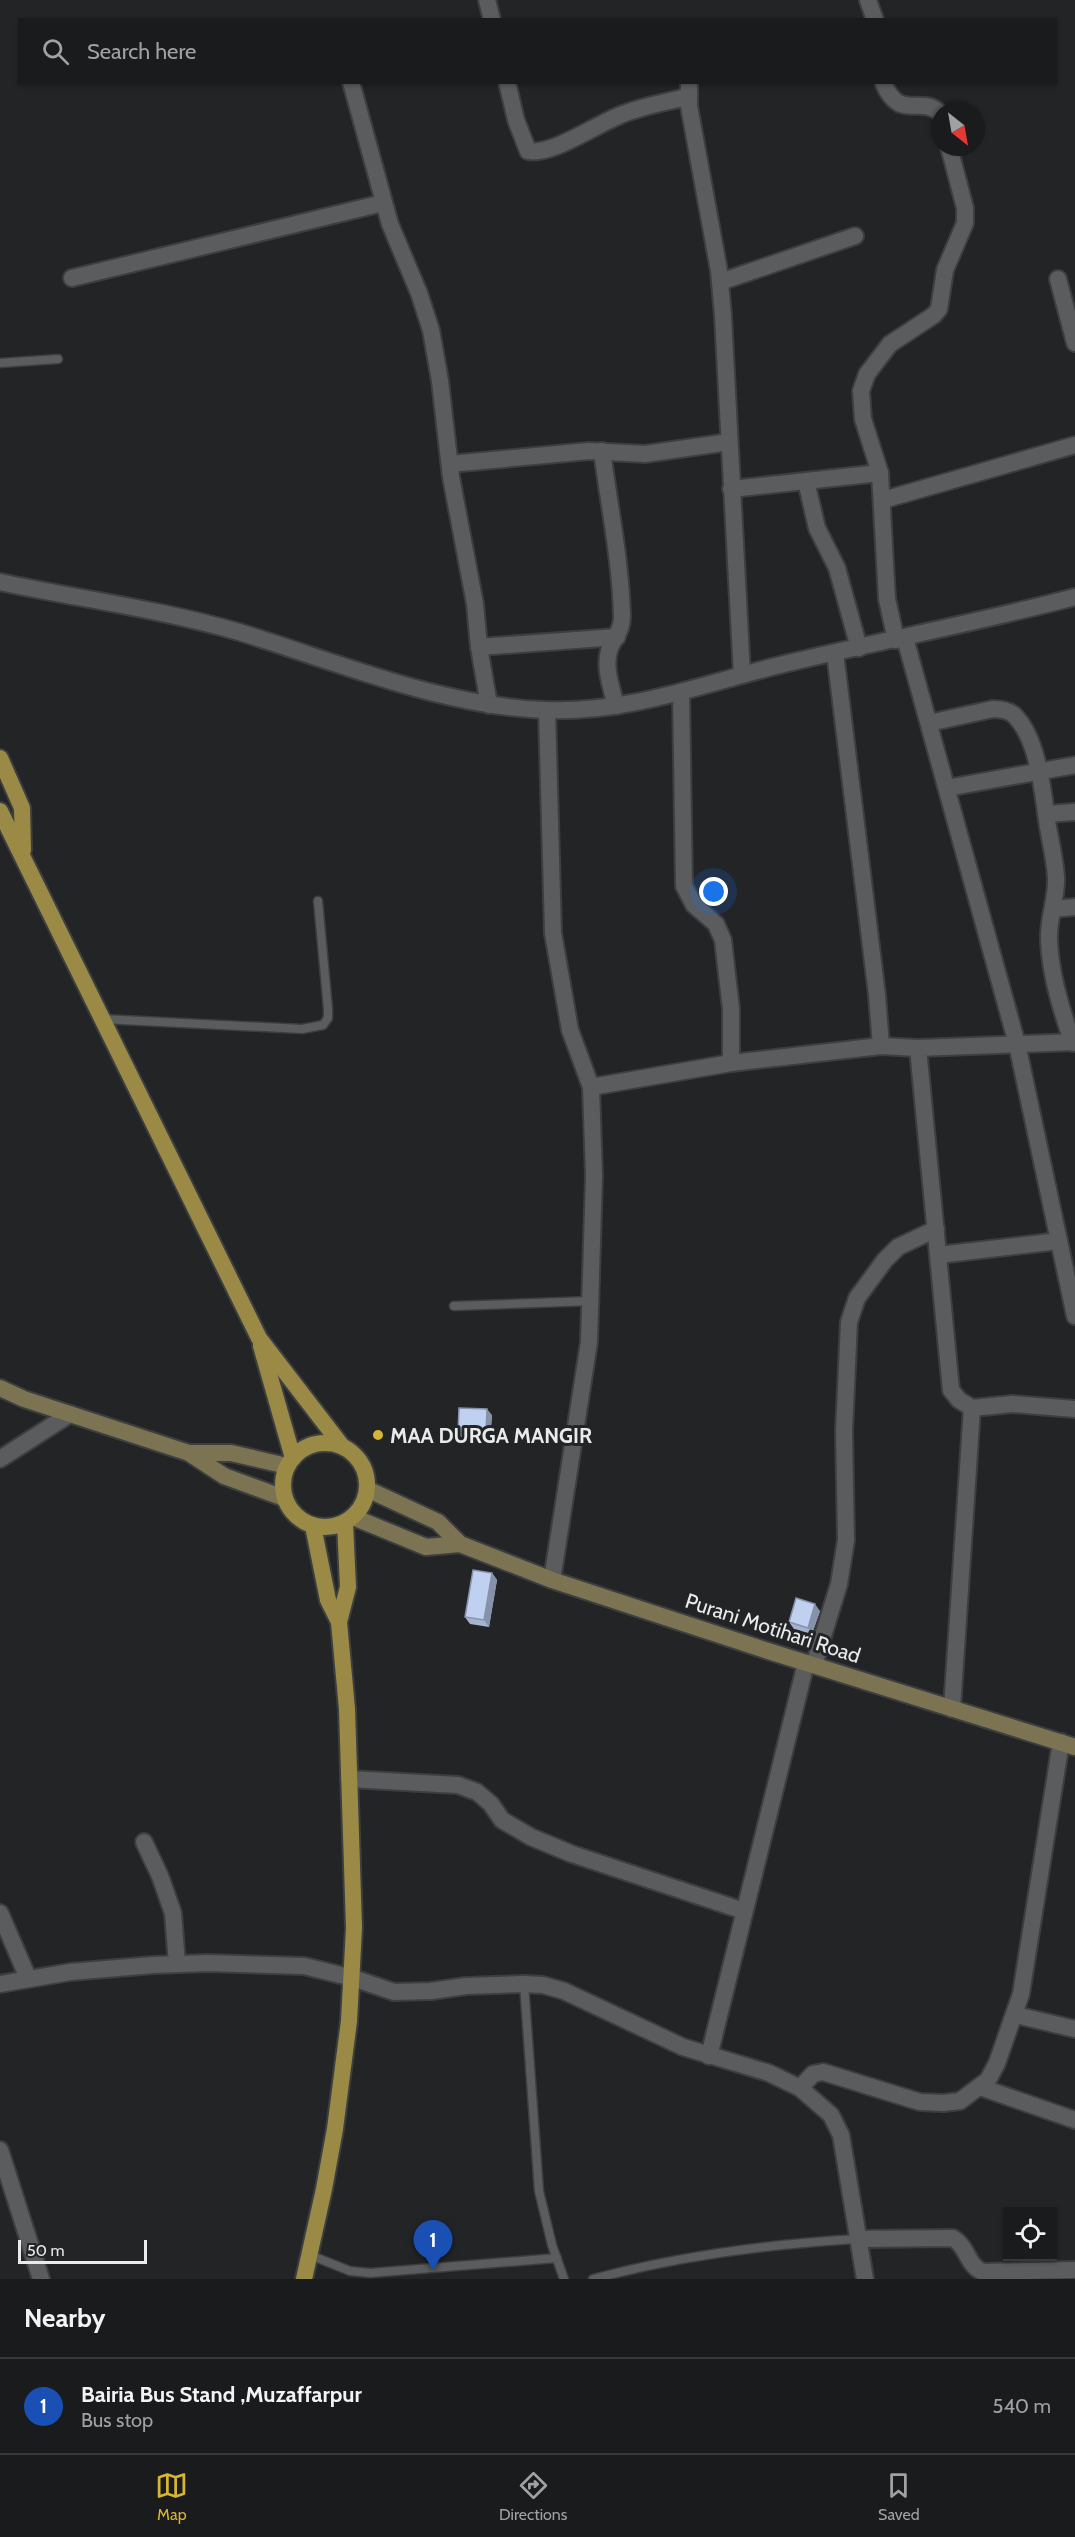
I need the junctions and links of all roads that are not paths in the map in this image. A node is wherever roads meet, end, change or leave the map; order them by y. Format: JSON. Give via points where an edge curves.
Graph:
{"nodes":[{"id":1,"x":487,"y":0,"type":"edge"},
{"id":2,"x":868,"y":0,"type":"edge"},
{"id":3,"x":492,"y":18,"type":"edge"},
{"id":4,"x":874,"y":18,"type":"edge"},
{"id":5,"x":352,"y":84,"type":"edge"},
{"id":6,"x":508,"y":84,"type":"edge"},
{"id":7,"x":884,"y":84,"type":"edge"},
{"id":8,"x":688,"y":90,"type":"edge"},
{"id":9,"x":931,"y":107,"type":"edge"},
{"id":10,"x":951,"y":156,"type":"edge"},
{"id":11,"x":383,"y":203,"type":"junction"},
{"id":12,"x":855,"y":236,"type":"dead end"},
{"id":13,"x":72,"y":278,"type":"dead end"},
{"id":14,"x":1058,"y":279,"type":"dead end"},
{"id":15,"x":720,"y":282,"type":"junction"},
{"id":16,"x":1075,"y":343,"type":"edge"},
{"id":17,"x":58,"y":359,"type":"dead end"},
{"id":18,"x":0,"y":363,"type":"edge"},
{"id":19,"x":729,"y":442,"type":"junction"},
{"id":20,"x":1075,"y":445,"type":"edge"},
{"id":21,"x":602,"y":451,"type":"junction"},
{"id":22,"x":450,"y":464,"type":"junction"},
{"id":23,"x":880,"y":473,"type":"junction"},
{"id":24,"x":806,"y":480,"type":"junction"},
{"id":25,"x":731,"y":489,"type":"junction"},
{"id":26,"x":883,"y":500,"type":"junction"},
{"id":27,"x":0,"y":582,"type":"edge"},
{"id":28,"x":1075,"y":597,"type":"edge"},
{"id":29,"x":617,"y":637,"type":"junction"},
{"id":30,"x":901,"y":639,"type":"junction"},
{"id":31,"x":479,"y":647,"type":"junction"},
{"id":32,"x":859,"y":648,"type":"junction"},
{"id":33,"x":835,"y":653,"type":"junction"},
{"id":34,"x":742,"y":675,"type":"junction"},
{"id":35,"x":681,"y":692,"type":"junction"},
{"id":36,"x":489,"y":705,"type":"junction"},
{"id":37,"x":616,"y":706,"type":"junction"},
{"id":38,"x":547,"y":711,"type":"junction"},
{"id":39,"x":929,"y":723,"type":"junction"},
{"id":40,"x":0,"y":758,"type":"edge"},
{"id":41,"x":1075,"y":765,"type":"edge"},
{"id":42,"x":1041,"y":771,"type":"junction"},
{"id":43,"x":947,"y":788,"type":"junction"},
{"id":44,"x":0,"y":810,"type":"edge"},
{"id":45,"x":1075,"y":812,"type":"edge"},
{"id":46,"x":1046,"y":814,"type":"junction"},
{"id":47,"x":0,"y":834,"type":"edge"},
{"id":48,"x":24,"y":857,"type":"junction"},
{"id":49,"x":318,"y":901,"type":"dead end"},
{"id":50,"x":1075,"y":907,"type":"edge"},
{"id":51,"x":1053,"y":909,"type":"junction"},
{"id":52,"x":102,"y":1019,"type":"junction"},
{"id":53,"x":1074,"y":1042,"type":"edge"},
{"id":54,"x":1017,"y":1044,"type":"junction"},
{"id":55,"x":881,"y":1046,"type":"junction"},
{"id":56,"x":918,"y":1048,"type":"junction"},
{"id":57,"x":731,"y":1063,"type":"junction"},
{"id":58,"x":591,"y":1087,"type":"junction"},
{"id":59,"x":936,"y":1229,"type":"junction"},
{"id":60,"x":1059,"y":1241,"type":"junction"},
{"id":61,"x":938,"y":1255,"type":"junction"},
{"id":62,"x":591,"y":1301,"type":"junction"},
{"id":63,"x":454,"y":1306,"type":"dead end"},
{"id":64,"x":1075,"y":1316,"type":"edge"},
{"id":65,"x":259,"y":1338,"type":"junction"},
{"id":66,"x":0,"y":1388,"type":"edge"},
{"id":67,"x":972,"y":1408,"type":"junction"},
{"id":68,"x":1075,"y":1409,"type":"edge"},
{"id":69,"x":70,"y":1414,"type":"junction"},
{"id":70,"x":342,"y":1446,"type":"junction"},
{"id":71,"x":189,"y":1453,"type":"junction"},
{"id":72,"x":0,"y":1459,"type":"edge"},
{"id":73,"x":290,"y":1462,"type":"junction"},
{"id":74,"x":367,"y":1489,"type":"junction"},
{"id":75,"x":284,"y":1498,"type":"junction"},
{"id":76,"x":349,"y":1520,"type":"junction"},
{"id":77,"x":313,"y":1526,"type":"junction"},
{"id":78,"x":460,"y":1544,"type":"junction"},
{"id":79,"x":552,"y":1580,"type":"junction"},
{"id":80,"x":339,"y":1622,"type":"junction"},
{"id":81,"x":810,"y":1664,"type":"junction"},
{"id":82,"x":952,"y":1708,"type":"junction"},
{"id":83,"x":1068,"y":1745,"type":"edge"},
{"id":84,"x":349,"y":1779,"type":"junction"},
{"id":85,"x":144,"y":1842,"type":"dead end"},
{"id":86,"x":744,"y":1911,"type":"junction"},
{"id":87,"x":0,"y":1912,"type":"edge"},
{"id":88,"x":177,"y":1964,"type":"junction"},
{"id":89,"x":28,"y":1978,"type":"junction"},
{"id":90,"x":352,"y":1978,"type":"junction"},
{"id":91,"x":524,"y":1983,"type":"junction"},
{"id":92,"x":0,"y":1984,"type":"edge"},
{"id":93,"x":1016,"y":2015,"type":"junction"},
{"id":94,"x":1075,"y":2029,"type":"edge"},
{"id":95,"x":709,"y":2056,"type":"junction"},
{"id":96,"x":980,"y":2087,"type":"junction"},
{"id":97,"x":800,"y":2088,"type":"junction"},
{"id":98,"x":1075,"y":2120,"type":"edge"},
{"id":99,"x":0,"y":2150,"type":"edge"},
{"id":100,"x":858,"y":2239,"type":"junction"},
{"id":101,"x":310,"y":2255,"type":"junction"},
{"id":102,"x":557,"y":2258,"type":"junction"},
{"id":103,"x":1075,"y":2270,"type":"edge"},
{"id":104,"x":41,"y":2279,"type":"edge"},
{"id":105,"x":304,"y":2279,"type":"edge"},
{"id":106,"x":564,"y":2279,"type":"edge"},
{"id":107,"x":592,"y":2279,"type":"edge"},
{"id":108,"x":865,"y":2279,"type":"edge"}],
"edges":[{"from":1,"to":3,"type":"street"},
{"from":2,"to":4,"type":"street"},
{"from":5,"to":11,"type":"street"},
{"from":6,"to":8,"type":"street","via":[[523,141],[528,151],[539,153],[623,114]]},
{"from":7,"to":9,"type":"street","via":[[895,102]]},
{"from":8,"to":15,"type":"street"},
{"from":10,"to":23,"type":"street","via":[[965,223],[945,270],[939,309],[890,344],[867,374],[861,391],[863,419]]},
{"from":11,"to":13,"type":"street"},
{"from":11,"to":22,"type":"street","via":[[430,330]]},
{"from":12,"to":15,"type":"street"},
{"from":14,"to":16,"type":"street"},
{"from":15,"to":19,"type":"street"},
{"from":17,"to":18,"type":"lane"},
{"from":19,"to":21,"type":"street","via":[[645,454]]},
{"from":19,"to":25,"type":"street"},
{"from":20,"to":26,"type":"street"},
{"from":21,"to":22,"type":"street"},
{"from":21,"to":29,"type":"street","via":[[621,604],[622,630]]},
{"from":22,"to":31,"type":"street"},
{"from":23,"to":24,"type":"street"},
{"from":23,"to":26,"type":"street"},
{"from":24,"to":25,"type":"street"},
{"from":24,"to":32,"type":"street","via":[[817,528],[837,568]]},
{"from":25,"to":34,"type":"street"},
{"from":26,"to":30,"type":"street","via":[[885,583]]},
{"from":27,"to":36,"type":"street","via":[[170,614],[432,692]]},
{"from":28,"to":30,"type":"street"},
{"from":29,"to":31,"type":"street"},
{"from":29,"to":37,"type":"street","via":[[608,664]]},
{"from":30,"to":32,"type":"street"},
{"from":30,"to":39,"type":"street"},
{"from":31,"to":36,"type":"street"},
{"from":32,"to":33,"type":"street"},
{"from":33,"to":34,"type":"street"},
{"from":33,"to":55,"type":"street"},
{"from":34,"to":35,"type":"street"},
{"from":35,"to":37,"type":"street"},
{"from":35,"to":57,"type":"street","via":[[684,886],[694,905],[716,924],[723,940],[731,1009]]},
{"from":36,"to":38,"type":"street"},
{"from":37,"to":38,"type":"street"},
{"from":38,"to":58,"type":"street","via":[[553,933],[570,1030]]},
{"from":39,"to":42,"type":"street","via":[[1003,709],[1014,715],[1022,727]]},
{"from":39,"to":43,"type":"street"},
{"from":40,"to":48,"type":"main road","via":[[21,808]]},
{"from":41,"to":42,"type":"street"},
{"from":42,"to":43,"type":"street"},
{"from":42,"to":46,"type":"street"},
{"from":43,"to":54,"type":"street"},
{"from":44,"to":48,"type":"main road"},
{"from":45,"to":46,"type":"street"},
{"from":46,"to":51,"type":"street","via":[[1056,876]]},
{"from":47,"to":48,"type":"main road"},
{"from":48,"to":52,"type":"main road"},
{"from":49,"to":52,"type":"lane","via":[[328,1009],[323,1025],[302,1029]]},
{"from":50,"to":51,"type":"street"},
{"from":51,"to":53,"type":"street","via":[[1051,957],[1060,1005]]},
{"from":52,"to":65,"type":"main road"},
{"from":53,"to":54,"type":"street"},
{"from":54,"to":56,"type":"street"},
{"from":54,"to":60,"type":"street"},
{"from":55,"to":56,"type":"street"},
{"from":55,"to":57,"type":"street"},
{"from":56,"to":59,"type":"street"},
{"from":57,"to":58,"type":"street"},
{"from":58,"to":62,"type":"street"},
{"from":59,"to":61,"type":"street"},
{"from":59,"to":81,"type":"street","via":[[898,1247],[885,1260],[856,1298],[849,1322],[844,1431],[846,1540],[839,1584]]},
{"from":60,"to":61,"type":"street"},
{"from":60,"to":64,"type":"street"},
{"from":61,"to":67,"type":"street","via":[[951,1390]]},
{"from":62,"to":63,"type":"lane"},
{"from":62,"to":79,"type":"street","via":[[585,1375]]},
{"from":65,"to":70,"type":"main road"},
{"from":65,"to":73,"type":"main road"},
{"from":66,"to":69,"type":"main road"},
{"from":67,"to":68,"type":"street","via":[[1012,1404]]},
{"from":67,"to":82,"type":"street"},
{"from":69,"to":71,"type":"main road"},
{"from":69,"to":72,"type":"street"},
{"from":70,"to":73,"type":"main road","via":[[310,1445]]},
{"from":70,"to":74,"type":"main road","via":[[358,1459],[367,1478]]},
{"from":71,"to":73,"type":"main road","via":[[231,1453]]},
{"from":71,"to":75,"type":"main road","via":[[224,1476]]},
{"from":73,"to":75,"type":"main road","via":[[283,1477]]},
{"from":74,"to":76,"type":"main road","via":[[365,1499]]},
{"from":74,"to":78,"type":"main road","name":"Purani Motihari Road","via":[[438,1522]]},
{"from":75,"to":77,"type":"main road","via":[[295,1516]]},
{"from":76,"to":77,"type":"main road","via":[[335,1527]]},
{"from":76,"to":78,"type":"main road","name":"Purani Motihari Road","via":[[426,1547]]},
{"from":76,"to":80,"type":"main road","via":[[348,1587]]},
{"from":77,"to":80,"type":"main road","via":[[328,1600]]},
{"from":78,"to":79,"type":"main road","name":"Purani Motihari Road"},
{"from":79,"to":81,"type":"main road","name":"Purani Motihari Road"},
{"from":80,"to":84,"type":"main road"},
{"from":81,"to":82,"type":"main road","name":"Purani Motihari Road"},
{"from":81,"to":86,"type":"street"},
{"from":82,"to":83,"type":"main road","name":"Purani Motihari Road"},
{"from":83,"to":93,"type":"street"},
{"from":84,"to":86,"type":"street","via":[[458,1785],[477,1792],[502,1820],[531,1837]]},
{"from":84,"to":90,"type":"main road"},
{"from":85,"to":88,"type":"street","via":[[173,1913]]},
{"from":86,"to":95,"type":"street"},
{"from":87,"to":89,"type":"street"},
{"from":88,"to":89,"type":"street"},
{"from":88,"to":90,"type":"street","via":[[303,1966]]},
{"from":89,"to":92,"type":"street"},
{"from":90,"to":91,"type":"street","via":[[394,1992]]},
{"from":90,"to":101,"type":"main road","via":[[335,2128]]},
{"from":91,"to":95,"type":"street","via":[[564,1991]]},
{"from":91,"to":102,"type":"lane","via":[[538,2191]]},
{"from":93,"to":94,"type":"street"},
{"from":93,"to":96,"type":"street","via":[[997,2063]]},
{"from":95,"to":97,"type":"street","via":[[769,2073]]},
{"from":96,"to":97,"type":"street","via":[[960,2101],[920,2102],[823,2072],[813,2074]]},
{"from":96,"to":98,"type":"street"},
{"from":97,"to":100,"type":"street","via":[[831,2115],[841,2135]]},
{"from":99,"to":104,"type":"street"},
{"from":100,"to":103,"type":"street","via":[[953,2238],[960,2242],[975,2269],[983,2272]]},
{"from":100,"to":107,"type":"lane","via":[[698,2256]]},
{"from":100,"to":108,"type":"street"},
{"from":101,"to":102,"type":"lane","via":[[350,2271],[370,2273]]},
{"from":101,"to":105,"type":"main road"},
{"from":102,"to":106,"type":"lane"}]}
